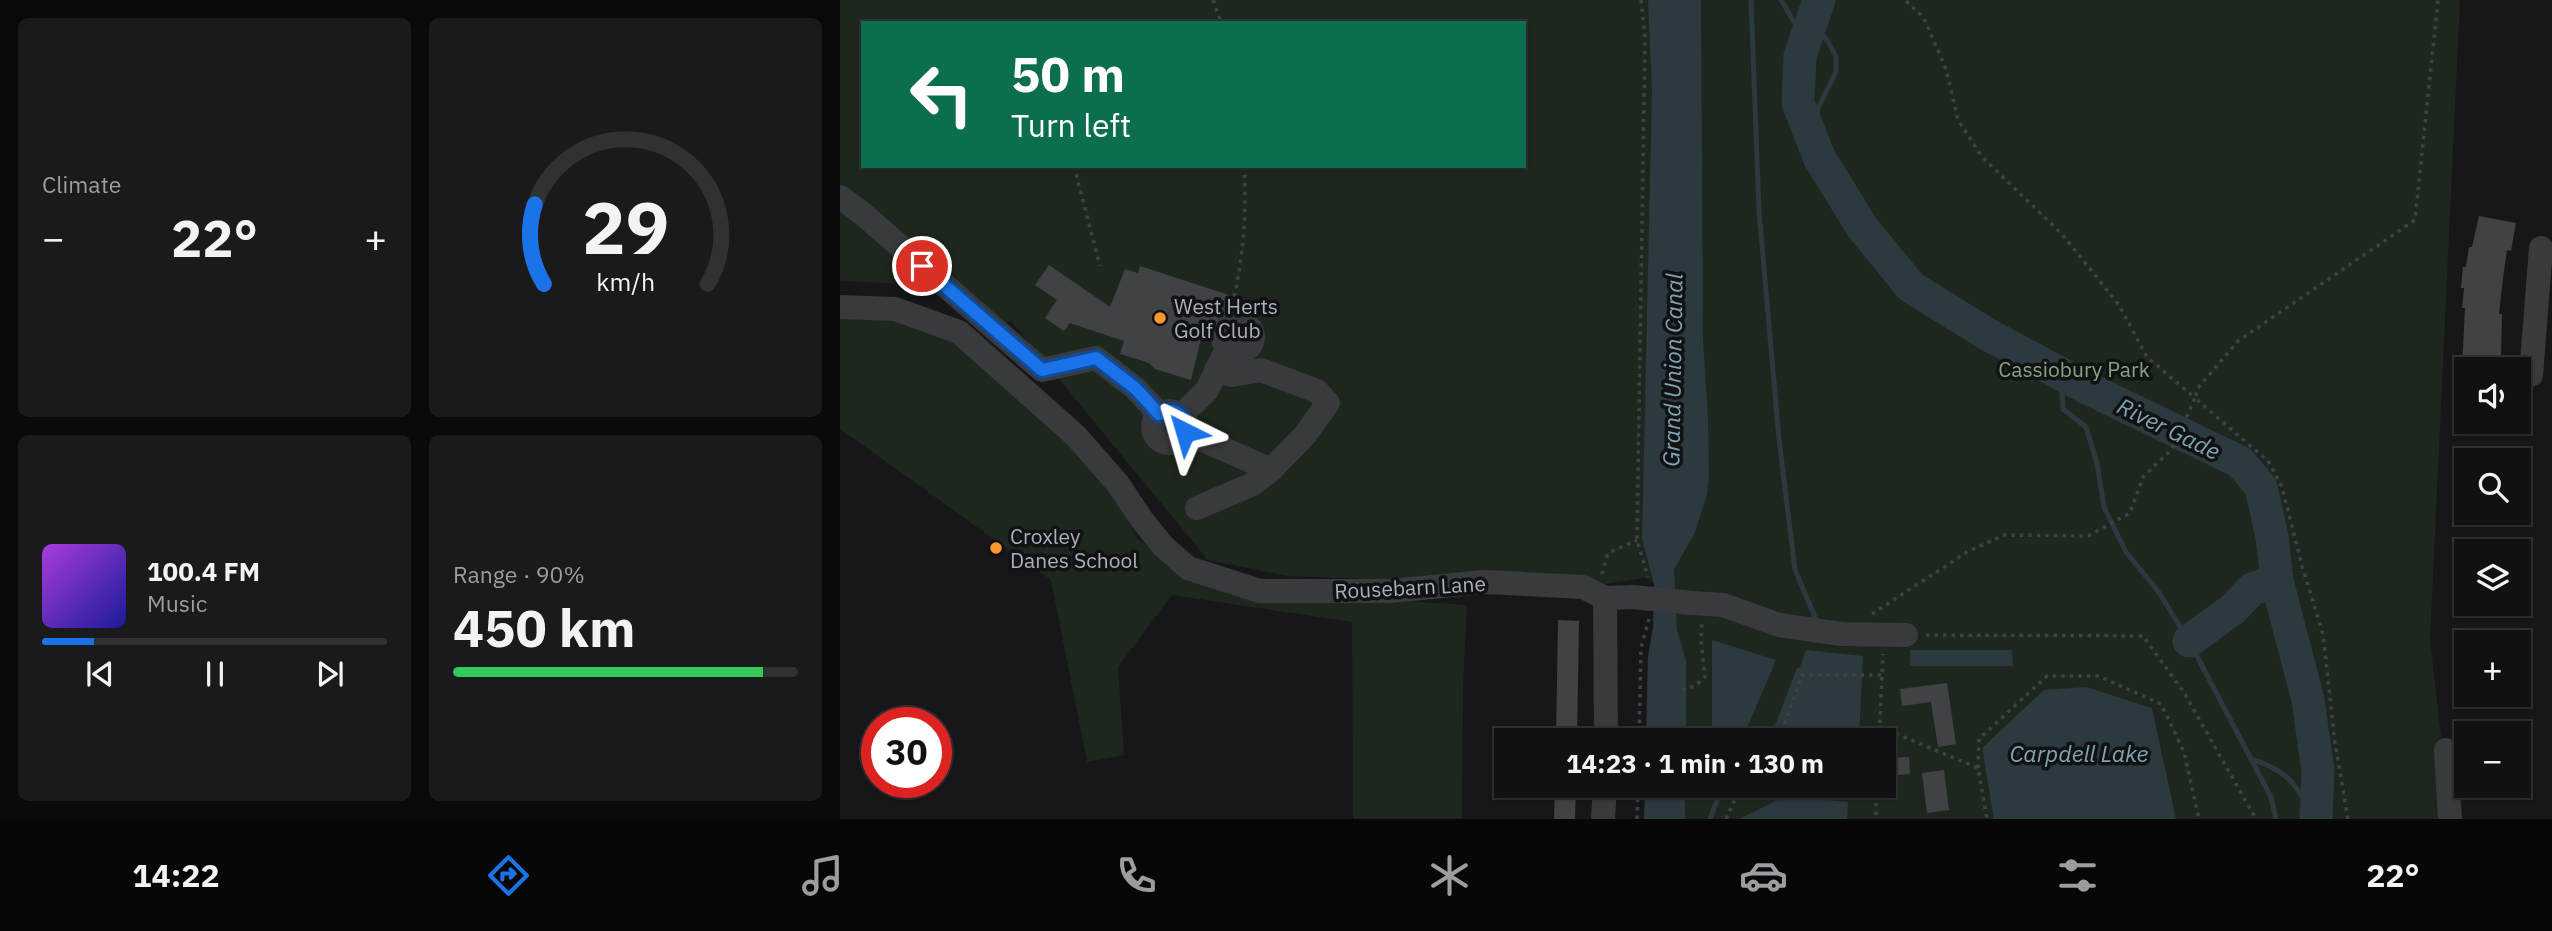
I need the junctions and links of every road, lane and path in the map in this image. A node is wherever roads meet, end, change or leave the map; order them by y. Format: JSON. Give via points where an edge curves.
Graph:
{"nodes":[{"id":1,"x":1213,"y":0,"type":"edge"},
{"id":2,"x":1641,"y":0,"type":"edge"},
{"id":3,"x":1905,"y":0,"type":"edge"},
{"id":4,"x":2438,"y":0,"type":"edge"},
{"id":5,"x":1220,"y":21,"type":"edge"},
{"id":6,"x":1075,"y":168,"type":"edge"},
{"id":7,"x":1244,"y":168,"type":"edge"},
{"id":8,"x":840,"y":197,"type":"edge"},
{"id":9,"x":2541,"y":248,"type":"dead end"},
{"id":10,"x":1100,"y":265,"type":"dead end"},
{"id":11,"x":840,"y":306,"type":"edge"},
{"id":12,"x":1230,"y":313,"type":"dead end"},
{"id":13,"x":2544,"y":316,"type":"edge"},
{"id":14,"x":1227,"y":348,"type":"dead end"},
{"id":15,"x":1216,"y":370,"type":"junction"},
{"id":16,"x":2531,"y":371,"type":"edge"},
{"id":17,"x":2195,"y":398,"type":"junction"},
{"id":18,"x":1175,"y":421,"type":"junction"},
{"id":19,"x":1272,"y":470,"type":"junction"},
{"id":20,"x":1197,"y":508,"type":"dead end"},
{"id":21,"x":1637,"y":540,"type":"junction"},
{"id":22,"x":1644,"y":595,"type":"junction"},
{"id":23,"x":1601,"y":596,"type":"junction"},
{"id":24,"x":1698,"y":603,"type":"junction"},
{"id":25,"x":1836,"y":633,"type":"junction"},
{"id":26,"x":1895,"y":634,"type":"junction"},
{"id":27,"x":1883,"y":675,"type":"junction"},
{"id":28,"x":1682,"y":690,"type":"dead end"},
{"id":29,"x":1880,"y":727,"type":"joint"},
{"id":30,"x":1606,"y":728,"type":"edge"},
{"id":31,"x":1639,"y":728,"type":"edge"},
{"id":32,"x":1783,"y":728,"type":"edge"},
{"id":33,"x":2446,"y":750,"type":"dead end"},
{"id":34,"x":1978,"y":768,"type":"junction"},
{"id":35,"x":1604,"y":798,"type":"edge"},
{"id":36,"x":1638,"y":798,"type":"edge"},
{"id":37,"x":1735,"y":798,"type":"edge"},
{"id":38,"x":1876,"y":798,"type":"edge"},
{"id":39,"x":1603,"y":819,"type":"edge"},
{"id":40,"x":1637,"y":819,"type":"edge"},
{"id":41,"x":1726,"y":819,"type":"edge"},
{"id":42,"x":1877,"y":819,"type":"edge"},
{"id":43,"x":1987,"y":819,"type":"edge"},
{"id":44,"x":2199,"y":819,"type":"edge"},
{"id":45,"x":2256,"y":819,"type":"edge"},
{"id":46,"x":2348,"y":819,"type":"edge"},
{"id":47,"x":2450,"y":819,"type":"edge"}],
"edges":[{"from":1,"to":5,"type":"path"},
{"from":2,"to":21,"type":"path","via":[[1645,63]]},
{"from":3,"to":17,"type":"path","via":[[1924,19],[1946,69],[1958,120],[1982,157],[2062,234],[2119,306],[2147,356]]},
{"from":4,"to":17,"type":"path","via":[[2415,220],[2238,341],[2198,387]]},
{"from":6,"to":10,"type":"path"},
{"from":7,"to":12,"type":"path","via":[[1245,209]]},
{"from":8,"to":18,"type":"street","via":[[1042,370],[1096,358]]},
{"from":9,"to":13,"type":"street"},
{"from":11,"to":23,"type":"street","name":"Rousebarn Lane","via":[[895,310],[959,332],[1076,436],[1163,546],[1188,568],[1260,591],[1390,591],[1485,582],[1583,587]]},
{"from":13,"to":16,"type":"street"},
{"from":14,"to":15,"type":"street"},
{"from":15,"to":18,"type":"street","via":[[1207,390]]},
{"from":15,"to":19,"type":"street","via":[[1232,375],[1261,370],[1317,391],[1328,403]]},
{"from":17,"to":25,"type":"path","via":[[2172,449],[2143,477],[2130,513],[2088,536],[2004,535],[1967,552]]},
{"from":17,"to":46,"type":"path","via":[[2268,461],[2282,487],[2323,634]]},
{"from":18,"to":19,"type":"street"},
{"from":19,"to":20,"type":"street","via":[[1253,484]]},
{"from":21,"to":22,"type":"path"},
{"from":21,"to":23,"type":"path","via":[[1608,553]]},
{"from":22,"to":23,"type":"street","name":"Rousebarn Lane"},
{"from":22,"to":24,"type":"street","name":"Rousebarn Lane","bridge":true},
{"from":22,"to":31,"type":"path","via":[[1649,620],[1641,648]]},
{"from":23,"to":30,"type":"street"},
{"from":24,"to":25,"type":"street","name":"Rousebarn Lane","via":[[1723,604],[1779,625]]},
{"from":24,"to":28,"type":"path","via":[[1705,677]]},
{"from":25,"to":26,"type":"street","name":"Rousebarn Lane"},
{"from":26,"to":27,"type":"path"},
{"from":26,"to":45,"type":"path","via":[[2143,636],[2183,691]]},
{"from":27,"to":29,"type":"path"},
{"from":27,"to":32,"type":"path","via":[[1802,675]]},
{"from":29,"to":34,"type":"path"},
{"from":33,"to":47,"type":"street"},
{"from":34,"to":43,"type":"path"},
{"from":34,"to":44,"type":"path","via":[[1979,738],[2047,676],[2098,676],[2161,704],[2184,752]]},
{"from":35,"to":39,"type":"street"},
{"from":36,"to":40,"type":"path"},
{"from":37,"to":41,"type":"path"},
{"from":38,"to":42,"type":"path"}]}
